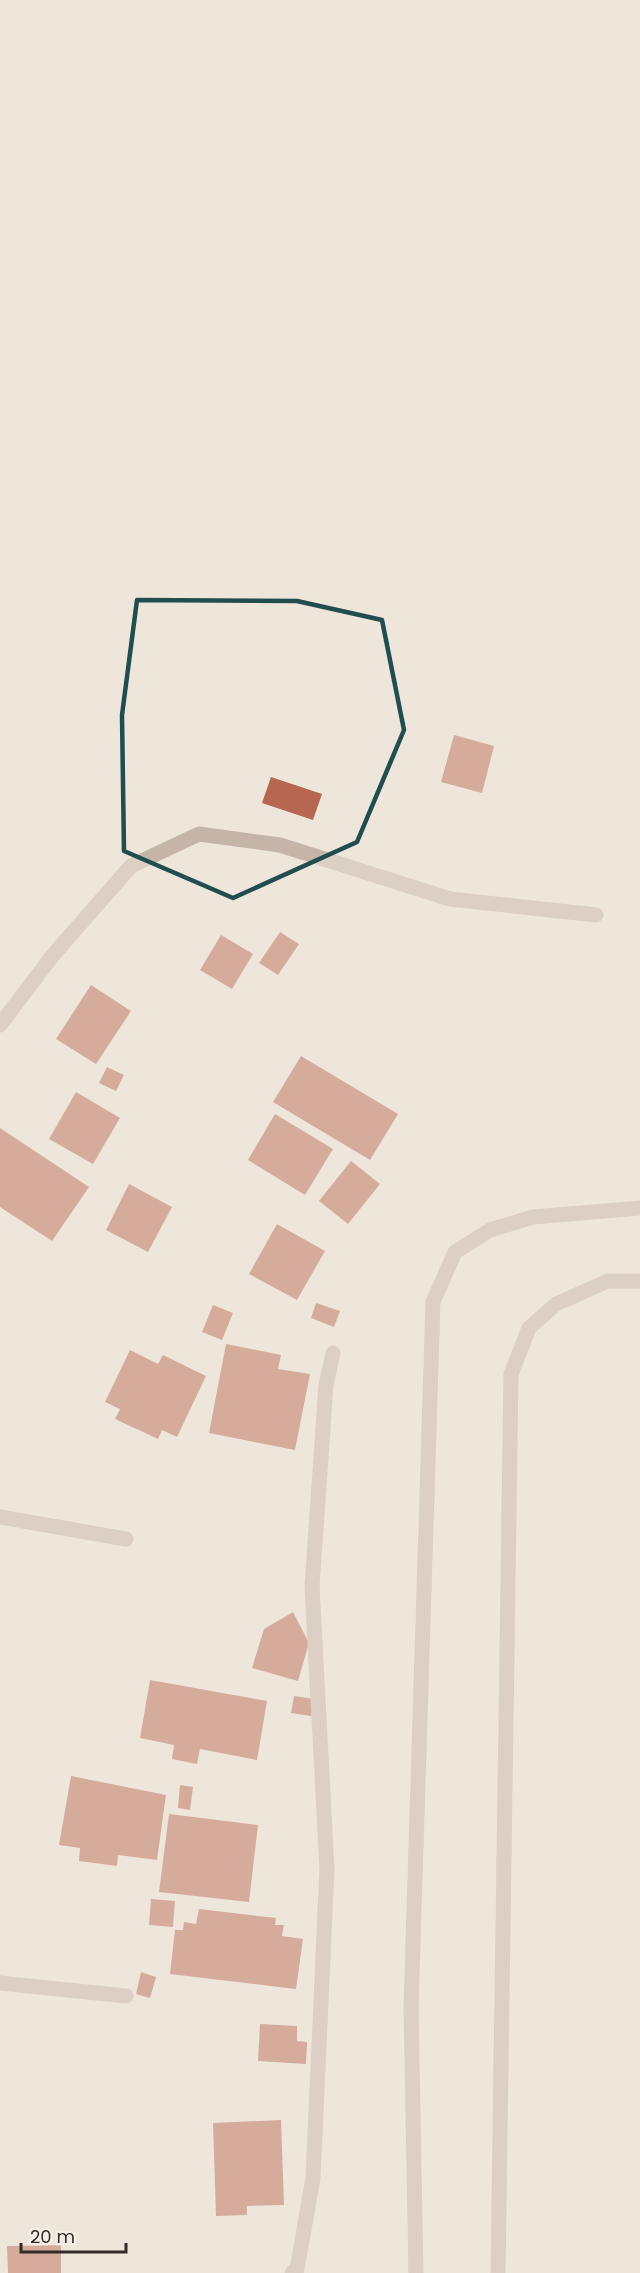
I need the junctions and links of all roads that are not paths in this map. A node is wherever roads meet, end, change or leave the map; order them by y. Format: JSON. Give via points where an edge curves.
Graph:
{"nodes":[{"id":1,"x":596,"y":915,"type":"dead end"},
{"id":2,"x":0,"y":1025,"type":"edge"},
{"id":3,"x":640,"y":1208,"type":"edge"},
{"id":4,"x":640,"y":1281,"type":"edge"},
{"id":5,"x":333,"y":1353,"type":"dead end"},
{"id":6,"x":0,"y":1517,"type":"edge"},
{"id":7,"x":126,"y":1539,"type":"dead end"},
{"id":8,"x":0,"y":1983,"type":"edge"},
{"id":9,"x":126,"y":1996,"type":"dead end"},
{"id":10,"x":292,"y":2273,"type":"edge"},
{"id":11,"x":416,"y":2273,"type":"edge"},
{"id":12,"x":498,"y":2273,"type":"edge"}],
"edges":[{"from":1,"to":2,"type":"street","via":[[450,899],[280,845],[199,834],[131,866],[53,955]]},
{"from":3,"to":11,"type":"street","via":[[533,1216],[490,1230],[454,1252],[433,1302],[411,2007]]},
{"from":4,"to":12,"type":"street","via":[[608,1281],[556,1304],[529,1328],[511,1374]]},
{"from":5,"to":10,"type":"street","via":[[326,1385],[312,1586],[326,1893],[313,2178],[297,2269]]},
{"from":6,"to":7,"type":"street"},
{"from":8,"to":9,"type":"street"}]}
